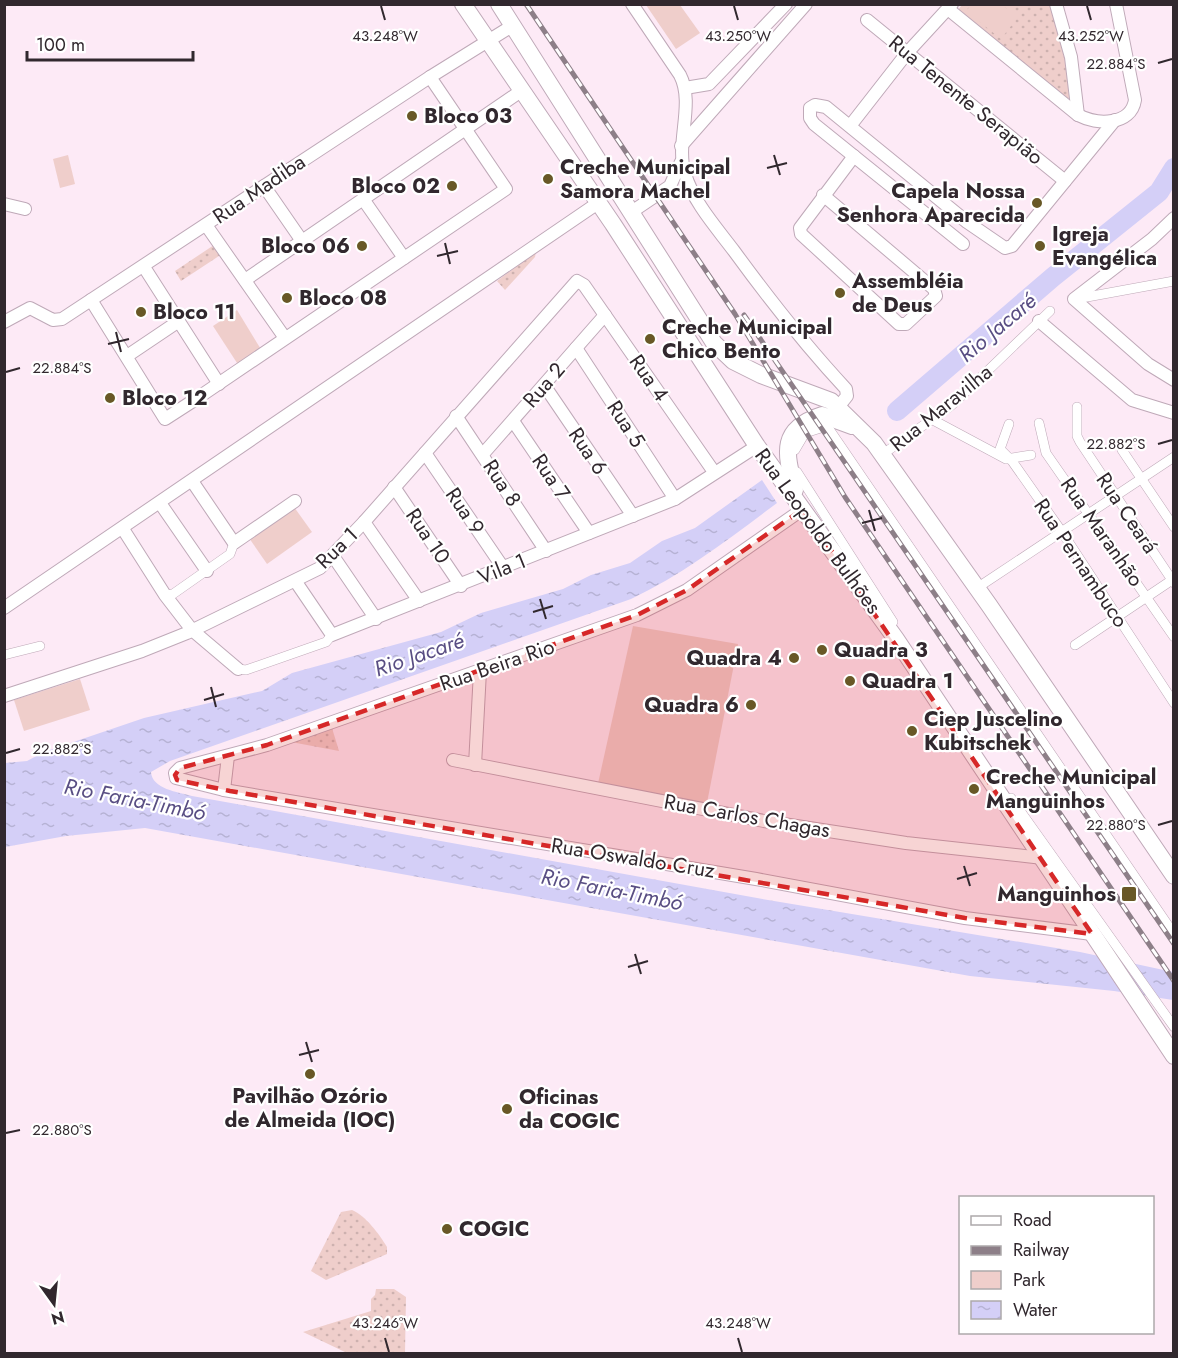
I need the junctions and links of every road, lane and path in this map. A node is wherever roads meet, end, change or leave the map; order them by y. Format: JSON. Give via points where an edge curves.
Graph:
{"nodes":[{"id":1,"x":463,"y":4,"type":"edge"},
{"id":2,"x":499,"y":4,"type":"edge"},
{"id":3,"x":632,"y":4,"type":"edge"},
{"id":4,"x":786,"y":4,"type":"edge"},
{"id":5,"x":806,"y":4,"type":"edge"},
{"id":6,"x":1056,"y":4,"type":"edge"},
{"id":7,"x":1116,"y":4,"type":"edge"},
{"id":8,"x":950,"y":7,"type":"edge"},
{"id":9,"x":867,"y":20,"type":"dead end"},
{"id":10,"x":512,"y":26,"type":"junction"},
{"id":11,"x":488,"y":41,"type":"junction"},
{"id":12,"x":908,"y":53,"type":"junction"},
{"id":13,"x":430,"y":77,"type":"junction"},
{"id":14,"x":685,"y":88,"type":"junction"},
{"id":15,"x":521,"y":91,"type":"junction"},
{"id":16,"x":1078,"y":115,"type":"junction"},
{"id":17,"x":1115,"y":120,"type":"junction"},
{"id":18,"x":850,"y":126,"type":"junction"},
{"id":19,"x":465,"y":129,"type":"junction"},
{"id":20,"x":681,"y":146,"type":"junction"},
{"id":21,"x":854,"y":156,"type":"junction"},
{"id":22,"x":681,"y":162,"type":"junction"},
{"id":23,"x":1065,"y":181,"type":"junction"},
{"id":24,"x":264,"y":186,"type":"junction"},
{"id":25,"x":823,"y":195,"type":"junction"},
{"id":26,"x":363,"y":199,"type":"junction"},
{"id":27,"x":598,"y":203,"type":"junction"},
{"id":28,"x":4,"y":204,"type":"edge"},
{"id":29,"x":25,"y":209,"type":"dead end"},
{"id":30,"x":633,"y":211,"type":"junction"},
{"id":31,"x":1173,"y":218,"type":"edge"},
{"id":32,"x":206,"y":225,"type":"junction"},
{"id":33,"x":302,"y":241,"type":"junction"},
{"id":34,"x":963,"y":244,"type":"dead end"},
{"id":35,"x":404,"y":258,"type":"junction"},
{"id":36,"x":144,"y":267,"type":"junction"},
{"id":37,"x":245,"y":280,"type":"junction"},
{"id":38,"x":1173,"y":281,"type":"edge"},
{"id":39,"x":584,"y":285,"type":"joint"},
{"id":40,"x":1074,"y":299,"type":"junction"},
{"id":41,"x":91,"y":300,"type":"junction"},
{"id":42,"x":1050,"y":311,"type":"dead end"},
{"id":43,"x":605,"y":315,"type":"junction"},
{"id":44,"x":178,"y":321,"type":"junction"},
{"id":45,"x":1039,"y":321,"type":"junction"},
{"id":46,"x":4,"y":322,"type":"edge"},
{"id":47,"x":285,"y":338,"type":"junction"},
{"id":48,"x":576,"y":348,"type":"junction"},
{"id":49,"x":127,"y":356,"type":"junction"},
{"id":50,"x":1173,"y":380,"type":"edge"},
{"id":51,"x":219,"y":384,"type":"junction"},
{"id":52,"x":544,"y":385,"type":"junction"},
{"id":53,"x":838,"y":406,"type":"junction"},
{"id":54,"x":1077,"y":408,"type":"dead end"},
{"id":55,"x":1173,"y":413,"type":"edge"},
{"id":56,"x":456,"y":416,"type":"junction"},
{"id":57,"x":933,"y":420,"type":"junction"},
{"id":58,"x":513,"y":421,"type":"junction"},
{"id":59,"x":1039,"y":423,"type":"dead end"},
{"id":60,"x":1009,"y":424,"type":"dead end"},
{"id":61,"x":859,"y":429,"type":"junction"},
{"id":62,"x":757,"y":446,"type":"junction"},
{"id":63,"x":1122,"y":450,"type":"dead end"},
{"id":64,"x":425,"y":453,"type":"junction"},
{"id":65,"x":483,"y":454,"type":"junction"},
{"id":66,"x":883,"y":454,"type":"junction"},
{"id":67,"x":1031,"y":455,"type":"dead end"},
{"id":68,"x":1173,"y":458,"type":"edge"},
{"id":69,"x":1009,"y":459,"type":"junction"},
{"id":70,"x":714,"y":472,"type":"junction"},
{"id":71,"x":192,"y":481,"type":"junction"},
{"id":72,"x":1142,"y":481,"type":"junction"},
{"id":73,"x":394,"y":487,"type":"junction"},
{"id":74,"x":1116,"y":497,"type":"junction"},
{"id":75,"x":675,"y":499,"type":"junction"},
{"id":76,"x":295,"y":501,"type":"dead end"},
{"id":77,"x":160,"y":503,"type":"junction"},
{"id":78,"x":800,"y":504,"type":"junction"},
{"id":79,"x":1089,"y":514,"type":"junction"},
{"id":80,"x":633,"y":516,"type":"junction"},
{"id":81,"x":364,"y":522,"type":"junction"},
{"id":82,"x":1173,"y":527,"type":"edge"},
{"id":83,"x":123,"y":529,"type":"junction"},
{"id":84,"x":1062,"y":532,"type":"junction"},
{"id":85,"x":589,"y":533,"type":"junction"},
{"id":86,"x":234,"y":543,"type":"junction"},
{"id":87,"x":546,"y":551,"type":"junction"},
{"id":88,"x":333,"y":556,"type":"junction"},
{"id":89,"x":504,"y":569,"type":"junction"},
{"id":90,"x":207,"y":571,"type":"junction"},
{"id":91,"x":1173,"y":581,"type":"edge"},
{"id":92,"x":296,"y":582,"type":"junction"},
{"id":93,"x":983,"y":584,"type":"dead end"},
{"id":94,"x":461,"y":586,"type":"junction"},
{"id":95,"x":165,"y":595,"type":"junction"},
{"id":96,"x":1147,"y":597,"type":"junction"},
{"id":97,"x":419,"y":601,"type":"junction"},
{"id":98,"x":4,"y":608,"type":"edge"},
{"id":99,"x":1118,"y":616,"type":"junction"},
{"id":100,"x":376,"y":619,"type":"junction"},
{"id":101,"x":192,"y":630,"type":"junction"},
{"id":102,"x":332,"y":635,"type":"junction"},
{"id":103,"x":1173,"y":637,"type":"edge"},
{"id":104,"x":1075,"y":645,"type":"dead end"},
{"id":105,"x":40,"y":646,"type":"dead end"},
{"id":106,"x":4,"y":656,"type":"edge"},
{"id":107,"x":238,"y":669,"type":"joint"},
{"id":108,"x":480,"y":671,"type":"junction"},
{"id":109,"x":4,"y":696,"type":"edge"},
{"id":110,"x":1173,"y":703,"type":"edge"},
{"id":111,"x":228,"y":756,"type":"junction"},
{"id":112,"x":453,"y":760,"type":"dead end"},
{"id":113,"x":475,"y":765,"type":"junction"},
{"id":114,"x":176,"y":778,"type":"joint"},
{"id":115,"x":224,"y":790,"type":"junction"},
{"id":116,"x":1043,"y":858,"type":"junction"},
{"id":117,"x":1173,"y":876,"type":"edge"},
{"id":118,"x":1092,"y":934,"type":"junction"},
{"id":119,"x":1173,"y":934,"type":"edge"},
{"id":120,"x":1114,"y":952,"type":"junction"},
{"id":121,"x":1173,"y":1027,"type":"edge"},
{"id":122,"x":1173,"y":1056,"type":"edge"}],
"edges":[{"from":1,"to":11,"type":"main road","name":"Rua Leopoldo Bulhões"},
{"from":2,"to":10,"type":"main road"},
{"from":3,"to":14,"type":"street"},
{"from":4,"to":14,"type":"street","via":[[709,84]]},
{"from":5,"to":20,"type":"street"},
{"from":6,"to":16,"type":"street","via":[[1066,33]]},
{"from":7,"to":17,"type":"street","via":[[1135,100],[1131,114]]},
{"from":8,"to":12,"type":"street"},
{"from":8,"to":16,"type":"street"},
{"from":9,"to":12,"type":"street","name":"Rua Tenente Serapião"},
{"from":10,"to":11,"type":"street","name":"Rua Madiba"},
{"from":10,"to":30,"type":"main road"},
{"from":11,"to":13,"type":"street","name":"Rua Madiba"},
{"from":11,"to":15,"type":"main road","name":"Rua Leopoldo Bulhões"},
{"from":12,"to":18,"type":"street"},
{"from":12,"to":23,"type":"street","name":"Rua Tenente Serapião"},
{"from":13,"to":19,"type":"street"},
{"from":13,"to":24,"type":"street","name":"Rua Madiba"},
{"from":14,"to":20,"type":"street"},
{"from":15,"to":19,"type":"street"},
{"from":15,"to":27,"type":"main road","name":"Rua Leopoldo Bulhões"},
{"from":16,"to":17,"type":"street","via":[[1094,121]]},
{"from":17,"to":23,"type":"street"},
{"from":18,"to":21,"type":"street","via":[[826,107],[810,108],[814,124]]},
{"from":18,"to":23,"type":"street","via":[[1005,248],[1012,246]]},
{"from":19,"to":26,"type":"street"},
{"from":19,"to":35,"type":"street","via":[[506,189]]},
{"from":20,"to":22,"type":"street"},
{"from":21,"to":25,"type":"street"},
{"from":21,"to":34,"type":"street"},
{"from":22,"to":30,"type":"street","via":[[670,186]]},
{"from":22,"to":53,"type":"street","via":[[704,211],[783,317],[846,389],[847,396]]},
{"from":24,"to":32,"type":"street","name":"Rua Madiba"},
{"from":24,"to":33,"type":"street"},
{"from":25,"to":25,"type":"street","via":[[800,228],[803,238],[899,324],[906,324],[936,296],[934,289]]},
{"from":26,"to":33,"type":"street"},
{"from":26,"to":35,"type":"street"},
{"from":27,"to":62,"type":"main road","name":"Rua Leopoldo Bulhões"},
{"from":27,"to":71,"type":"street"},
{"from":28,"to":29,"type":"street"},
{"from":30,"to":53,"type":"main road","via":[[722,352],[761,375],[803,388]]},
{"from":31,"to":40,"type":"street"},
{"from":32,"to":36,"type":"street","name":"Rua Madiba"},
{"from":32,"to":37,"type":"street"},
{"from":33,"to":37,"type":"street"},
{"from":35,"to":47,"type":"street"},
{"from":36,"to":41,"type":"street","name":"Rua Madiba"},
{"from":36,"to":44,"type":"street"},
{"from":37,"to":47,"type":"street"},
{"from":38,"to":40,"type":"street"},
{"from":39,"to":43,"type":"street","name":"Rua 4"},
{"from":39,"to":56,"type":"street","name":"Rua 1","via":[[577,281],[571,286]]},
{"from":40,"to":50,"type":"street","via":[[1148,364]]},
{"from":41,"to":46,"type":"street","name":"Rua Madiba","via":[[57,321],[30,308]]},
{"from":41,"to":49,"type":"street"},
{"from":42,"to":45,"type":"street","name":"Rua Maravilha"},
{"from":43,"to":48,"type":"street","name":"Rua 2"},
{"from":43,"to":70,"type":"street","name":"Rua 4"},
{"from":44,"to":49,"type":"street"},
{"from":44,"to":51,"type":"street"},
{"from":45,"to":55,"type":"street","via":[[1132,400]]},
{"from":45,"to":57,"type":"street","name":"Rua Maravilha"},
{"from":47,"to":51,"type":"street"},
{"from":48,"to":52,"type":"street","name":"Rua 2"},
{"from":48,"to":75,"type":"street","name":"Rua 5"},
{"from":49,"to":51,"type":"street","via":[[165,418]]},
{"from":52,"to":58,"type":"street","name":"Rua 2"},
{"from":52,"to":80,"type":"street","name":"Rua 6"},
{"from":53,"to":61,"type":"main road"},
{"from":54,"to":74,"type":"street","name":"Rua Ceará","via":[[1077,436]]},
{"from":56,"to":64,"type":"street","name":"Rua 1"},
{"from":56,"to":65,"type":"street","name":"Rua 8"},
{"from":57,"to":66,"type":"street","name":"Rua Maravilha"},
{"from":57,"to":69,"type":"street"},
{"from":58,"to":65,"type":"street","name":"Rua 2"},
{"from":58,"to":85,"type":"street","name":"Rua 7"},
{"from":59,"to":79,"type":"street","name":"Rua Maranhão","via":[[1046,453]]},
{"from":60,"to":69,"type":"street","name":"Rua Pernambuco","via":[[1000,444]]},
{"from":61,"to":66,"type":"main road"},
{"from":61,"to":78,"type":"main road","via":[[822,415],[794,432],[786,452]]},
{"from":62,"to":70,"type":"street","name":"Vila 1"},
{"from":62,"to":78,"type":"main road","name":"Rua Leopoldo Bulhões"},
{"from":63,"to":72,"type":"street"},
{"from":64,"to":73,"type":"street","name":"Rua 1"},
{"from":64,"to":89,"type":"street","name":"Rua 9"},
{"from":65,"to":87,"type":"street","name":"Rua 8"},
{"from":66,"to":117,"type":"main road"},
{"from":67,"to":69,"type":"street"},
{"from":68,"to":72,"type":"street"},
{"from":69,"to":84,"type":"street","name":"Rua Pernambuco"},
{"from":70,"to":75,"type":"street","name":"Vila 1"},
{"from":71,"to":77,"type":"street"},
{"from":71,"to":86,"type":"street"},
{"from":72,"to":74,"type":"street"},
{"from":72,"to":82,"type":"street"},
{"from":73,"to":81,"type":"street","name":"Rua 1"},
{"from":73,"to":94,"type":"street","name":"Rua 10"},
{"from":74,"to":79,"type":"street"},
{"from":74,"to":91,"type":"street","name":"Rua Ceará"},
{"from":75,"to":80,"type":"street","name":"Vila 1"},
{"from":76,"to":86,"type":"street"},
{"from":77,"to":83,"type":"street"},
{"from":77,"to":90,"type":"street"},
{"from":78,"to":108,"type":"street","name":"Rua Beira Rio","via":[[687,590],[658,605]]},
{"from":78,"to":116,"type":"main road","name":"Rua Leopoldo Bulhões"},
{"from":79,"to":84,"type":"street"},
{"from":79,"to":96,"type":"street","name":"Rua Maranhão"},
{"from":80,"to":85,"type":"street","name":"Vila 1"},
{"from":81,"to":88,"type":"street","name":"Rua 1"},
{"from":81,"to":97,"type":"street"},
{"from":83,"to":95,"type":"street"},
{"from":83,"to":98,"type":"street"},
{"from":84,"to":93,"type":"street"},
{"from":84,"to":99,"type":"street","name":"Rua Pernambuco"},
{"from":85,"to":87,"type":"street","name":"Vila 1"},
{"from":86,"to":90,"type":"street","via":[[230,554]]},
{"from":87,"to":89,"type":"street","name":"Vila 1"},
{"from":88,"to":92,"type":"street","name":"Rua 1"},
{"from":88,"to":100,"type":"street"},
{"from":89,"to":94,"type":"street","name":"Vila 1"},
{"from":90,"to":95,"type":"street","via":[[173,594]]},
{"from":91,"to":96,"type":"street"},
{"from":92,"to":101,"type":"street","name":"Rua 1"},
{"from":92,"to":102,"type":"street"},
{"from":94,"to":97,"type":"street","name":"Vila 1"},
{"from":95,"to":101,"type":"street"},
{"from":96,"to":99,"type":"street"},
{"from":96,"to":103,"type":"street","name":"Rua Maranhão"},
{"from":97,"to":100,"type":"street","name":"Vila 1"},
{"from":99,"to":104,"type":"street"},
{"from":99,"to":110,"type":"street","name":"Rua Pernambuco"},
{"from":100,"to":102,"type":"street","name":"Vila 1"},
{"from":101,"to":107,"type":"street"},
{"from":101,"to":109,"type":"street","name":"Rua 1","via":[[142,651]]},
{"from":102,"to":107,"type":"street","name":"Vila 1","via":[[326,642],[246,670]]},
{"from":105,"to":106,"type":"street"},
{"from":108,"to":111,"type":"street","name":"Rua Beira Rio"},
{"from":108,"to":113,"type":"street"},
{"from":111,"to":114,"type":"street","name":"Rua Beira Rio","via":[[180,768]]},
{"from":111,"to":115,"type":"street"},
{"from":112,"to":113,"type":"street","name":"Rua Carlos Chagas"},
{"from":113,"to":116,"type":"street","name":"Rua Carlos Chagas","via":[[764,822]]},
{"from":114,"to":115,"type":"street","name":"Rua Oswaldo Cruz"},
{"from":115,"to":118,"type":"street","name":"Rua Oswaldo Cruz","via":[[965,918]]},
{"from":116,"to":118,"type":"main road","name":"Rua Leopoldo Bulhões"},
{"from":118,"to":120,"type":"main road","name":"Rua Leopoldo Bulhões"},
{"from":119,"to":120,"type":"street","via":[[827,426],[804,433],[796,448],[795,466],[818,509]]},
{"from":120,"to":121,"type":"street","via":[[1161,1006]]},
{"from":120,"to":122,"type":"main road","name":"Rua Leopoldo Bulhões","via":[[1136,999]]}]}
